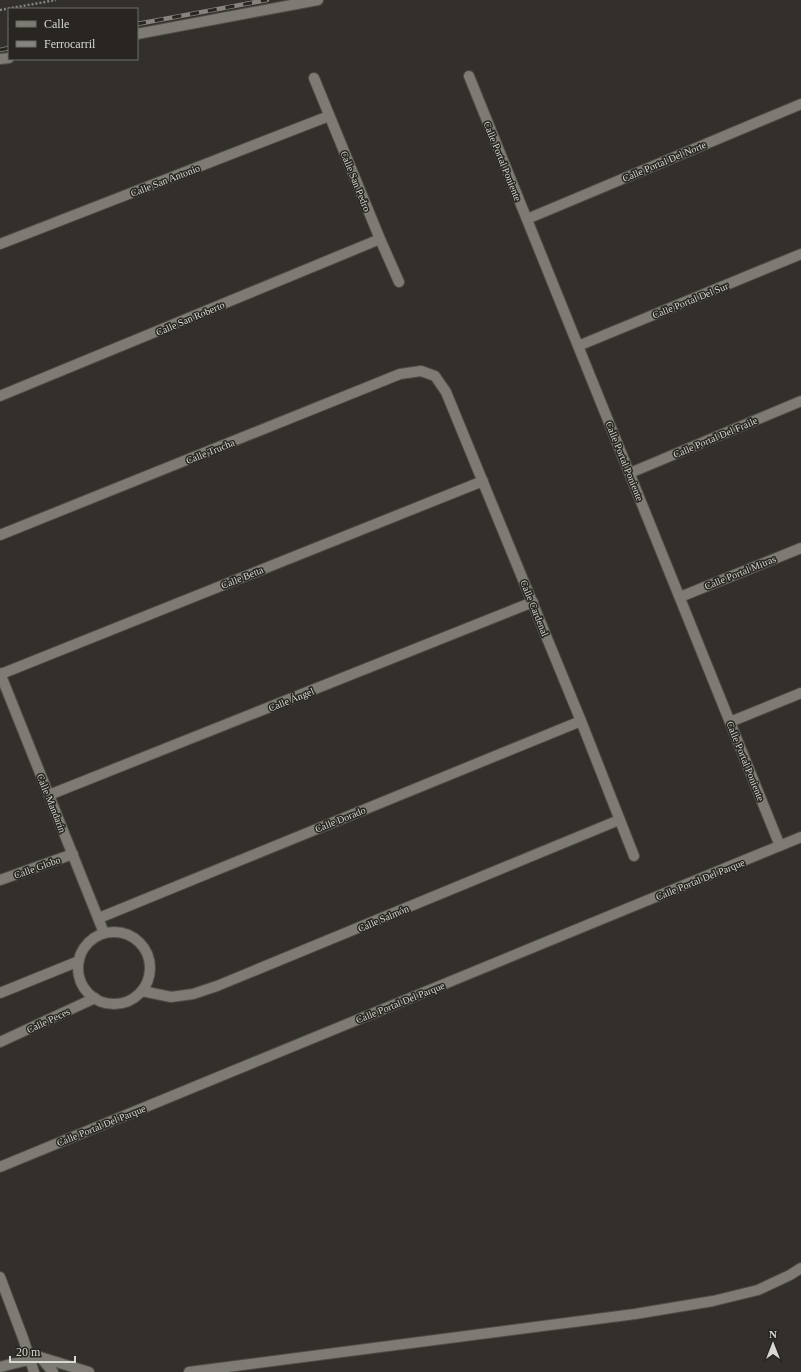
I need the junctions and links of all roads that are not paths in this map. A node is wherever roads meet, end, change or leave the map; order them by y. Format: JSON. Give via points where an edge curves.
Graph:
{"nodes":[{"id":1,"x":318,"y":0,"type":"edge"},
{"id":2,"x":138,"y":34,"type":"edge"},
{"id":3,"x":469,"y":76,"type":"dead end"},
{"id":4,"x":314,"y":78,"type":"dead end"},
{"id":5,"x":801,"y":104,"type":"edge"},
{"id":6,"x":329,"y":116,"type":"junction"},
{"id":7,"x":527,"y":219,"type":"junction"},
{"id":8,"x":380,"y":239,"type":"junction"},
{"id":9,"x":0,"y":244,"type":"edge"},
{"id":10,"x":801,"y":254,"type":"edge"},
{"id":11,"x":399,"y":282,"type":"dead end"},
{"id":12,"x":578,"y":346,"type":"junction"},
{"id":13,"x":421,"y":371,"type":"joint"},
{"id":14,"x":0,"y":396,"type":"edge"},
{"id":15,"x":801,"y":401,"type":"edge"},
{"id":16,"x":630,"y":473,"type":"junction"},
{"id":17,"x":483,"y":481,"type":"junction"},
{"id":18,"x":0,"y":535,"type":"edge"},
{"id":19,"x":801,"y":548,"type":"edge"},
{"id":20,"x":680,"y":597,"type":"junction"},
{"id":21,"x":533,"y":602,"type":"junction"},
{"id":22,"x":0,"y":673,"type":"edge"},
{"id":23,"x":801,"y":693,"type":"edge"},
{"id":24,"x":581,"y":721,"type":"junction"},
{"id":25,"x":730,"y":722,"type":"junction"},
{"id":26,"x":49,"y":795,"type":"junction"},
{"id":27,"x":620,"y":820,"type":"junction"},
{"id":28,"x":801,"y":837,"type":"edge"},
{"id":29,"x":780,"y":846,"type":"junction"},
{"id":30,"x":73,"y":854,"type":"junction"},
{"id":31,"x":634,"y":856,"type":"dead end"},
{"id":32,"x":0,"y":880,"type":"edge"},
{"id":33,"x":99,"y":918,"type":"junction"},
{"id":34,"x":104,"y":933,"type":"junction"},
{"id":35,"x":79,"y":961,"type":"junction"},
{"id":36,"x":142,"y":991,"type":"junction"},
{"id":37,"x":0,"y":993,"type":"edge"},
{"id":38,"x":95,"y":998,"type":"junction"},
{"id":39,"x":0,"y":1042,"type":"edge"},
{"id":40,"x":0,"y":1167,"type":"edge"},
{"id":41,"x":801,"y":1268,"type":"edge"},
{"id":42,"x":0,"y":1277,"type":"edge"},
{"id":43,"x":23,"y":1338,"type":"junction"},
{"id":44,"x":40,"y":1357,"type":"junction"},
{"id":45,"x":29,"y":1359,"type":"junction"},
{"id":46,"x":0,"y":1367,"type":"edge"},
{"id":47,"x":34,"y":1372,"type":"edge"},
{"id":48,"x":53,"y":1372,"type":"edge"},
{"id":49,"x":89,"y":1372,"type":"edge"},
{"id":50,"x":189,"y":1372,"type":"edge"}],
"edges":[{"from":1,"to":2,"type":"street"},
{"from":3,"to":7,"type":"street","name":"Calle Portal Poniente"},
{"from":4,"to":6,"type":"street","name":"Calle San Pedro"},
{"from":5,"to":7,"type":"street","name":"Calle Portal Del Norte"},
{"from":6,"to":8,"type":"street","name":"Calle San Pedro"},
{"from":6,"to":9,"type":"street","name":"Calle San Antonio"},
{"from":7,"to":12,"type":"street","name":"Calle Portal Poniente"},
{"from":8,"to":11,"type":"street","name":"Calle San Pedro"},
{"from":8,"to":14,"type":"street","name":"Calle San Roberto"},
{"from":10,"to":12,"type":"street","name":"Calle Portal Del Sur"},
{"from":12,"to":16,"type":"street","name":"Calle Portal Poniente"},
{"from":13,"to":17,"type":"street","name":"Calle Cardenal","via":[[435,376],[446,392]]},
{"from":13,"to":18,"type":"street","name":"Calle Trucha","via":[[400,374]]},
{"from":15,"to":16,"type":"street","name":"Calle Portal Del Fraile"},
{"from":16,"to":20,"type":"street","name":"Calle Portal Poniente"},
{"from":17,"to":21,"type":"street","name":"Calle Cardenal"},
{"from":17,"to":22,"type":"street","name":"Calle Betta"},
{"from":19,"to":20,"type":"street","name":"Calle Portal Mitras"},
{"from":20,"to":25,"type":"street","name":"Calle Portal Poniente"},
{"from":21,"to":24,"type":"street","name":"Calle Cardenal"},
{"from":21,"to":26,"type":"street","name":"Calle Ángel"},
{"from":22,"to":26,"type":"street","name":"Calle Mandarín"},
{"from":23,"to":25,"type":"street"},
{"from":24,"to":27,"type":"street","name":"Calle Cardenal"},
{"from":24,"to":33,"type":"street","name":"Calle Dorado"},
{"from":25,"to":29,"type":"street","name":"Calle Portal Poniente"},
{"from":26,"to":30,"type":"street","name":"Calle Mandarín"},
{"from":27,"to":31,"type":"street","name":"Calle Cardenal"},
{"from":27,"to":36,"type":"street","name":"Calle Salmón","via":[[217,986],[193,994],[171,997]]},
{"from":28,"to":29,"type":"street","name":"Calle Portal Del Parque"},
{"from":29,"to":40,"type":"street","name":"Calle Portal Del Parque"},
{"from":30,"to":32,"type":"street","name":"Calle Globo"},
{"from":30,"to":33,"type":"street","name":"Calle Mandarín"},
{"from":33,"to":34,"type":"street","name":"Calle Mandarín"},
{"from":34,"to":35,"type":"street","via":[[88,944]]},
{"from":34,"to":36,"type":"street","via":[[124,933],[142,944],[150,962],[150,972]]},
{"from":35,"to":37,"type":"street"},
{"from":35,"to":38,"type":"street","via":[[78,972],[81,982]]},
{"from":36,"to":38,"type":"street","via":[[134,998],[115,1004]]},
{"from":38,"to":39,"type":"street","name":"Calle Peces"},
{"from":41,"to":50,"type":"street","via":[[758,1290],[713,1301],[635,1314]]},
{"from":42,"to":43,"type":"street"},
{"from":43,"to":44,"type":"street"},
{"from":43,"to":45,"type":"street"},
{"from":44,"to":45,"type":"street"},
{"from":44,"to":48,"type":"street"},
{"from":44,"to":49,"type":"street"},
{"from":45,"to":46,"type":"street"},
{"from":45,"to":47,"type":"street"}]}
